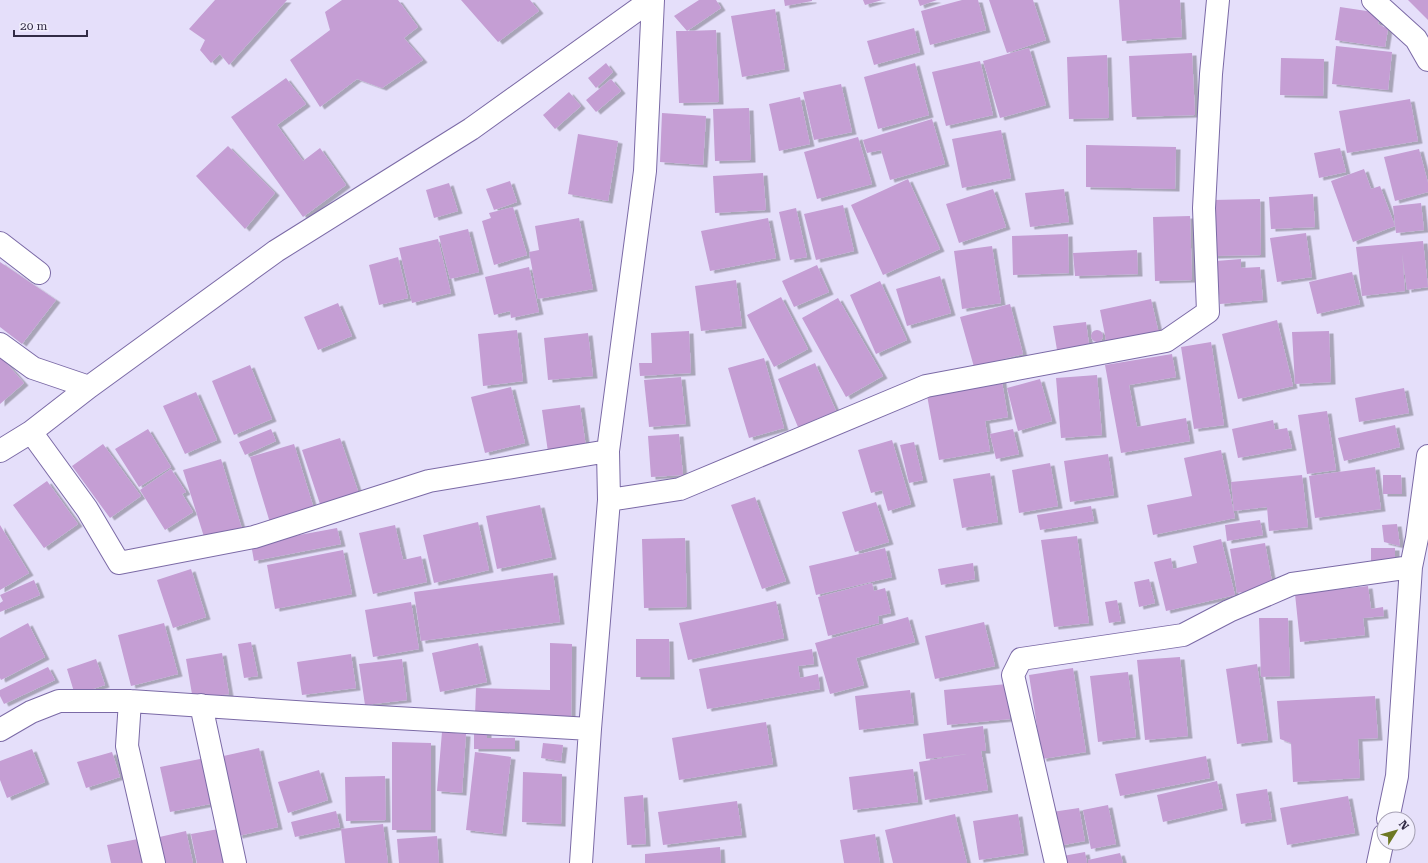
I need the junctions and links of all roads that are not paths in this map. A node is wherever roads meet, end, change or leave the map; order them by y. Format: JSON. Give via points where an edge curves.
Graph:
{"nodes":[{"id":1,"x":652,"y":0,"type":"edge"},
{"id":2,"x":1218,"y":0,"type":"edge"},
{"id":3,"x":1373,"y":0,"type":"edge"},
{"id":4,"x":1422,"y":38,"type":"edge"},
{"id":5,"x":1428,"y":60,"type":"edge"},
{"id":6,"x":0,"y":243,"type":"edge"},
{"id":7,"x":39,"y":273,"type":"dead end"},
{"id":8,"x":0,"y":344,"type":"edge"},
{"id":9,"x":89,"y":387,"type":"junction"},
{"id":10,"x":31,"y":432,"type":"junction"},
{"id":11,"x":0,"y":451,"type":"edge"},
{"id":12,"x":608,"y":452,"type":"junction"},
{"id":13,"x":1428,"y":456,"type":"edge"},
{"id":14,"x":609,"y":500,"type":"junction"},
{"id":15,"x":1423,"y":538,"type":"edge"},
{"id":16,"x":1411,"y":567,"type":"junction"},
{"id":17,"x":130,"y":701,"type":"junction"},
{"id":18,"x":200,"y":705,"type":"junction"},
{"id":19,"x":590,"y":729,"type":"junction"},
{"id":20,"x":0,"y":730,"type":"edge"},
{"id":21,"x":1390,"y":811,"type":"edge"},
{"id":22,"x":1381,"y":851,"type":"edge"},
{"id":23,"x":154,"y":863,"type":"edge"},
{"id":24,"x":235,"y":863,"type":"edge"},
{"id":25,"x":581,"y":863,"type":"edge"},
{"id":26,"x":1056,"y":863,"type":"edge"},
{"id":27,"x":1378,"y":863,"type":"edge"}],
"edges":[{"from":1,"to":9,"type":"street","via":[[471,129],[276,250]]},
{"from":1,"to":12,"type":"street","via":[[645,171]]},
{"from":2,"to":14,"type":"street","via":[[1211,74],[1204,208],[1208,312],[1166,341],[926,386],[680,489]]},
{"from":3,"to":4,"type":"street"},
{"from":4,"to":5,"type":"street"},
{"from":6,"to":7,"type":"street"},
{"from":8,"to":9,"type":"street","via":[[33,368]]},
{"from":9,"to":10,"type":"street"},
{"from":10,"to":11,"type":"street"},
{"from":10,"to":12,"type":"street","via":[[87,509],[119,563],[254,536],[428,481]]},
{"from":12,"to":14,"type":"street"},
{"from":13,"to":15,"type":"street"},
{"from":14,"to":19,"type":"street"},
{"from":15,"to":16,"type":"street"},
{"from":16,"to":21,"type":"street","via":[[1397,776]]},
{"from":16,"to":26,"type":"street","via":[[1292,584],[1229,611],[1183,635],[1021,659],[1013,675]]},
{"from":17,"to":18,"type":"street"},
{"from":17,"to":20,"type":"street","via":[[59,701],[31,712]]},
{"from":17,"to":23,"type":"street","via":[[127,746]]},
{"from":18,"to":19,"type":"street"},
{"from":18,"to":24,"type":"street"},
{"from":19,"to":25,"type":"street"},
{"from":22,"to":27,"type":"street"}]}
